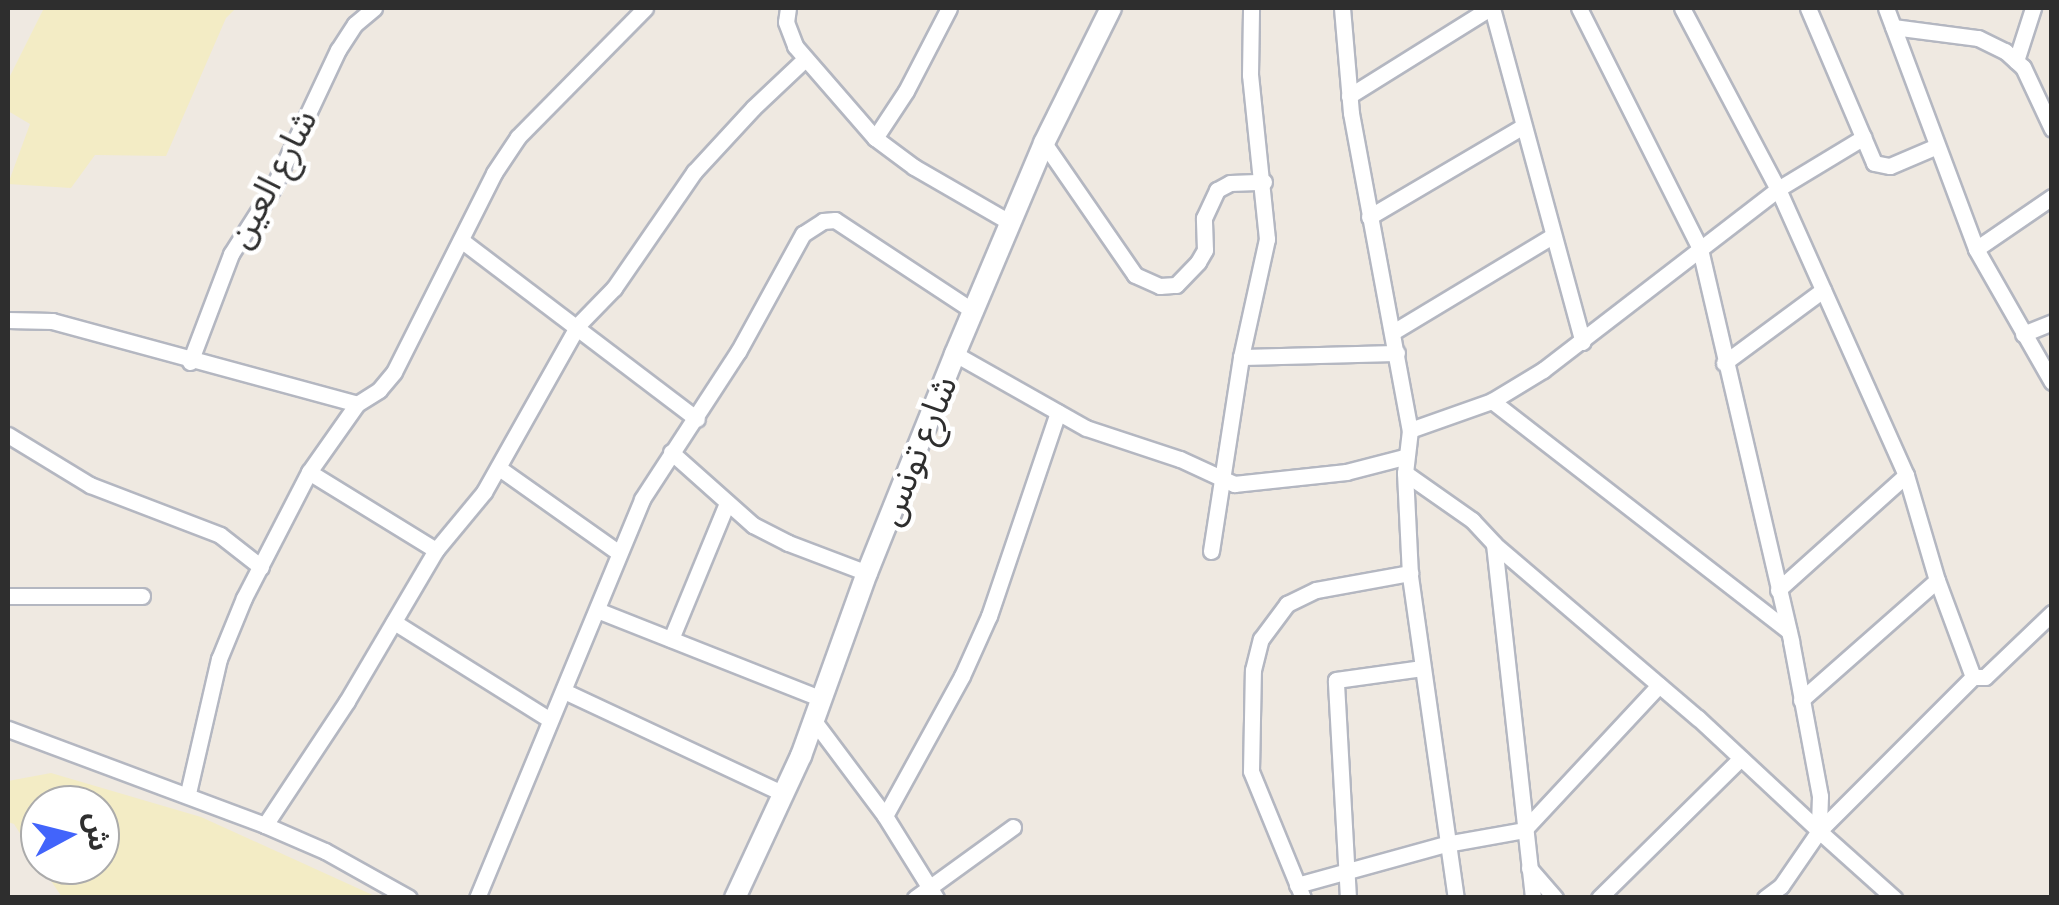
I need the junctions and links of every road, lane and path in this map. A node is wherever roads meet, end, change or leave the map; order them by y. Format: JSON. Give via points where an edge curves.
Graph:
{"nodes":[{"id":1,"x":374,"y":8,"type":"edge"},
{"id":2,"x":645,"y":8,"type":"edge"},
{"id":3,"x":788,"y":8,"type":"edge"},
{"id":4,"x":948,"y":8,"type":"edge"},
{"id":5,"x":1111,"y":8,"type":"edge"},
{"id":6,"x":1250,"y":8,"type":"edge"},
{"id":7,"x":1342,"y":8,"type":"edge"},
{"id":8,"x":1491,"y":8,"type":"edge"},
{"id":9,"x":1580,"y":8,"type":"edge"},
{"id":10,"x":1682,"y":8,"type":"edge"},
{"id":11,"x":1808,"y":8,"type":"edge"},
{"id":12,"x":1886,"y":8,"type":"edge"},
{"id":13,"x":2033,"y":8,"type":"edge"},
{"id":14,"x":1893,"y":27,"type":"junction"},
{"id":15,"x":806,"y":59,"type":"junction"},
{"id":16,"x":2016,"y":61,"type":"junction"},
{"id":17,"x":1348,"y":96,"type":"junction"},
{"id":18,"x":1522,"y":127,"type":"junction"},
{"id":19,"x":2052,"y":130,"type":"edge"},
{"id":20,"x":875,"y":138,"type":"junction"},
{"id":21,"x":1864,"y":138,"type":"junction"},
{"id":22,"x":1044,"y":143,"type":"junction"},
{"id":23,"x":1938,"y":146,"type":"junction"},
{"id":24,"x":1264,"y":182,"type":"junction"},
{"id":25,"x":1778,"y":189,"type":"junction"},
{"id":26,"x":2052,"y":197,"type":"edge"},
{"id":27,"x":1370,"y":217,"type":"junction"},
{"id":28,"x":1010,"y":223,"type":"junction"},
{"id":29,"x":1552,"y":236,"type":"junction"},
{"id":30,"x":462,"y":240,"type":"junction"},
{"id":31,"x":1700,"y":249,"type":"junction"},
{"id":32,"x":1976,"y":249,"type":"junction"},
{"id":33,"x":1823,"y":290,"type":"junction"},
{"id":34,"x":973,"y":311,"type":"junction"},
{"id":35,"x":8,"y":320,"type":"edge"},
{"id":36,"x":2052,"y":322,"type":"edge"},
{"id":37,"x":578,"y":325,"type":"junction"},
{"id":38,"x":1393,"y":332,"type":"junction"},
{"id":39,"x":2023,"y":334,"type":"junction"},
{"id":40,"x":1583,"y":342,"type":"junction"},
{"id":41,"x":1397,"y":353,"type":"junction"},
{"id":42,"x":954,"y":354,"type":"junction"},
{"id":43,"x":1241,"y":357,"type":"junction"},
{"id":44,"x":190,"y":362,"type":"junction"},
{"id":45,"x":1724,"y":363,"type":"junction"},
{"id":46,"x":2052,"y":382,"type":"edge"},
{"id":47,"x":1492,"y":401,"type":"junction"},
{"id":48,"x":357,"y":404,"type":"junction"},
{"id":49,"x":1058,"y":412,"type":"junction"},
{"id":50,"x":697,"y":419,"type":"junction"},
{"id":51,"x":1410,"y":430,"type":"junction"},
{"id":52,"x":8,"y":435,"type":"edge"},
{"id":53,"x":670,"y":452,"type":"junction"},
{"id":54,"x":1405,"y":465,"type":"junction"},
{"id":55,"x":499,"y":468,"type":"junction"},
{"id":56,"x":309,"y":472,"type":"junction"},
{"id":57,"x":1906,"y":475,"type":"junction"},
{"id":58,"x":1224,"y":480,"type":"junction"},
{"id":59,"x":727,"y":503,"type":"junction"},
{"id":60,"x":1494,"y":544,"type":"junction"},
{"id":61,"x":436,"y":550,"type":"junction"},
{"id":62,"x":1211,"y":551,"type":"dead end"},
{"id":63,"x":618,"y":553,"type":"junction"},
{"id":64,"x":260,"y":567,"type":"junction"},
{"id":65,"x":867,"y":572,"type":"junction"},
{"id":66,"x":1410,"y":573,"type":"junction"},
{"id":67,"x":1937,"y":580,"type":"junction"},
{"id":68,"x":1778,"y":590,"type":"junction"},
{"id":69,"x":8,"y":596,"type":"edge"},
{"id":70,"x":142,"y":596,"type":"dead end"},
{"id":71,"x":597,"y":610,"type":"junction"},
{"id":72,"x":2052,"y":612,"type":"edge"},
{"id":73,"x":394,"y":622,"type":"junction"},
{"id":74,"x":1788,"y":631,"type":"junction"},
{"id":75,"x":671,"y":639,"type":"junction"},
{"id":76,"x":1422,"y":668,"type":"junction"},
{"id":77,"x":1973,"y":677,"type":"junction"},
{"id":78,"x":1659,"y":685,"type":"junction"},
{"id":79,"x":564,"y":692,"type":"junction"},
{"id":80,"x":822,"y":699,"type":"junction"},
{"id":81,"x":1801,"y":700,"type":"junction"},
{"id":82,"x":550,"y":720,"type":"junction"},
{"id":83,"x":814,"y":721,"type":"junction"},
{"id":84,"x":8,"y":729,"type":"edge"},
{"id":85,"x":1741,"y":758,"type":"junction"},
{"id":86,"x":188,"y":793,"type":"junction"},
{"id":87,"x":784,"y":794,"type":"junction"},
{"id":88,"x":886,"y":816,"type":"junction"},
{"id":89,"x":265,"y":825,"type":"junction"},
{"id":90,"x":1013,"y":826,"type":"dead end"},
{"id":91,"x":1524,"y":830,"type":"junction"},
{"id":92,"x":1819,"y":831,"type":"junction"},
{"id":93,"x":1446,"y":844,"type":"junction"},
{"id":94,"x":1529,"y":868,"type":"junction"},
{"id":95,"x":1344,"y":870,"type":"junction"},
{"id":96,"x":1300,"y":891,"type":"edge"},
{"id":97,"x":933,"y":892,"type":"edge"},
{"id":98,"x":408,"y":898,"type":"edge"},
{"id":99,"x":477,"y":898,"type":"edge"},
{"id":100,"x":736,"y":898,"type":"edge"},
{"id":101,"x":916,"y":898,"type":"edge"},
{"id":102,"x":1348,"y":898,"type":"edge"},
{"id":103,"x":1456,"y":898,"type":"edge"},
{"id":104,"x":1533,"y":898,"type":"edge"},
{"id":105,"x":1555,"y":898,"type":"edge"},
{"id":106,"x":1599,"y":898,"type":"edge"},
{"id":107,"x":1765,"y":898,"type":"edge"},
{"id":108,"x":1894,"y":898,"type":"edge"}],
"edges":[{"from":1,"to":44,"type":"street","name":"شارع العين","via":[[338,50],[274,188],[231,254]]},
{"from":2,"to":30,"type":"street","via":[[518,137]]},
{"from":3,"to":15,"type":"street","via":[[788,34]]},
{"from":4,"to":20,"type":"street"},
{"from":5,"to":22,"type":"street","name":"شارع تونس"},
{"from":6,"to":24,"type":"street","via":[[1250,76]]},
{"from":7,"to":17,"type":"street"},
{"from":8,"to":17,"type":"street"},
{"from":8,"to":18,"type":"street"},
{"from":9,"to":31,"type":"street"},
{"from":10,"to":25,"type":"street"},
{"from":11,"to":21,"type":"street"},
{"from":12,"to":14,"type":"street"},
{"from":13,"to":16,"type":"street"},
{"from":14,"to":16,"type":"street","via":[[1978,38]]},
{"from":14,"to":23,"type":"street"},
{"from":15,"to":20,"type":"street"},
{"from":15,"to":37,"type":"street","via":[[703,161],[614,288]]},
{"from":16,"to":19,"type":"street"},
{"from":17,"to":27,"type":"street"},
{"from":18,"to":27,"type":"street"},
{"from":18,"to":29,"type":"street"},
{"from":20,"to":28,"type":"street"},
{"from":21,"to":23,"type":"street","via":[[1874,162],[1885,167]]},
{"from":21,"to":25,"type":"street"},
{"from":22,"to":24,"type":"street","via":[[1134,275],[1160,286],[1176,286],[1198,262],[1205,250],[1204,218],[1217,190],[1230,182]]},
{"from":22,"to":28,"type":"street","name":"شارع تونس"},
{"from":23,"to":32,"type":"street"},
{"from":24,"to":43,"type":"street","via":[[1265,261]]},
{"from":25,"to":31,"type":"street"},
{"from":25,"to":33,"type":"street"},
{"from":26,"to":32,"type":"street"},
{"from":27,"to":38,"type":"street"},
{"from":28,"to":34,"type":"street","name":"شارع تونس"},
{"from":29,"to":38,"type":"street"},
{"from":29,"to":40,"type":"street"},
{"from":30,"to":37,"type":"street"},
{"from":30,"to":48,"type":"street","via":[[394,372]]},
{"from":31,"to":40,"type":"street"},
{"from":31,"to":45,"type":"street"},
{"from":32,"to":39,"type":"street"},
{"from":33,"to":45,"type":"street"},
{"from":33,"to":57,"type":"street"},
{"from":34,"to":42,"type":"street","name":"شارع تونس"},
{"from":34,"to":50,"type":"street","via":[[850,228],[824,220],[803,234]]},
{"from":35,"to":44,"type":"street","via":[[52,321]]},
{"from":36,"to":39,"type":"street"},
{"from":37,"to":50,"type":"street"},
{"from":37,"to":55,"type":"street"},
{"from":38,"to":41,"type":"street"},
{"from":39,"to":46,"type":"street"},
{"from":40,"to":47,"type":"street"},
{"from":41,"to":43,"type":"street"},
{"from":41,"to":51,"type":"street"},
{"from":42,"to":49,"type":"street"},
{"from":42,"to":65,"type":"street","name":"شارع تونس"},
{"from":43,"to":58,"type":"street"},
{"from":44,"to":48,"type":"street"},
{"from":45,"to":68,"type":"street"},
{"from":47,"to":51,"type":"street"},
{"from":47,"to":74,"type":"street"},
{"from":48,"to":56,"type":"street"},
{"from":49,"to":58,"type":"street"},
{"from":49,"to":88,"type":"street","via":[[988,616]]},
{"from":50,"to":53,"type":"street"},
{"from":51,"to":54,"type":"street"},
{"from":52,"to":64,"type":"street","via":[[90,484],[220,535]]},
{"from":53,"to":59,"type":"street"},
{"from":53,"to":63,"type":"street"},
{"from":54,"to":58,"type":"street","via":[[1275,482]]},
{"from":54,"to":60,"type":"street"},
{"from":54,"to":66,"type":"street"},
{"from":55,"to":61,"type":"street"},
{"from":55,"to":63,"type":"street"},
{"from":56,"to":61,"type":"street"},
{"from":56,"to":64,"type":"street"},
{"from":57,"to":67,"type":"street"},
{"from":57,"to":68,"type":"street"},
{"from":58,"to":62,"type":"street"},
{"from":59,"to":65,"type":"street","via":[[788,544]]},
{"from":59,"to":75,"type":"street"},
{"from":60,"to":78,"type":"street"},
{"from":60,"to":91,"type":"street"},
{"from":61,"to":73,"type":"street"},
{"from":63,"to":71,"type":"street"},
{"from":64,"to":86,"type":"street","via":[[219,660]]},
{"from":65,"to":80,"type":"street","name":"شارع تونس"},
{"from":66,"to":76,"type":"street"},
{"from":66,"to":96,"type":"street","via":[[1316,590],[1286,604],[1261,639],[1251,771]]},
{"from":67,"to":77,"type":"street"},
{"from":67,"to":81,"type":"street"},
{"from":68,"to":74,"type":"street"},
{"from":69,"to":70,"type":"street"},
{"from":71,"to":75,"type":"street"},
{"from":71,"to":79,"type":"street"},
{"from":72,"to":77,"type":"street","via":[[1985,677]]},
{"from":73,"to":82,"type":"street"},
{"from":73,"to":89,"type":"street"},
{"from":74,"to":81,"type":"street"},
{"from":75,"to":80,"type":"street"},
{"from":76,"to":93,"type":"street"},
{"from":76,"to":95,"type":"street","via":[[1336,680]]},
{"from":77,"to":92,"type":"street"},
{"from":78,"to":85,"type":"street"},
{"from":78,"to":91,"type":"street"},
{"from":79,"to":82,"type":"street"},
{"from":79,"to":87,"type":"street"},
{"from":80,"to":83,"type":"street","name":"شارع تونس"},
{"from":81,"to":92,"type":"street","via":[[1820,796]]},
{"from":82,"to":99,"type":"street"},
{"from":83,"to":87,"type":"street","name":"شارع تونس"},
{"from":83,"to":88,"type":"street"},
{"from":84,"to":86,"type":"street"},
{"from":85,"to":92,"type":"street"},
{"from":85,"to":106,"type":"street"},
{"from":86,"to":89,"type":"street"},
{"from":87,"to":100,"type":"street","name":"شارع تونس"},
{"from":88,"to":97,"type":"street"},
{"from":89,"to":98,"type":"street"},
{"from":90,"to":97,"type":"street"},
{"from":91,"to":93,"type":"street"},
{"from":91,"to":94,"type":"street"},
{"from":92,"to":107,"type":"street"},
{"from":92,"to":108,"type":"street"},
{"from":93,"to":95,"type":"street"},
{"from":93,"to":103,"type":"street"},
{"from":94,"to":104,"type":"street"},
{"from":94,"to":105,"type":"street"},
{"from":95,"to":96,"type":"street"},
{"from":95,"to":102,"type":"street"},
{"from":97,"to":101,"type":"street"}]}
